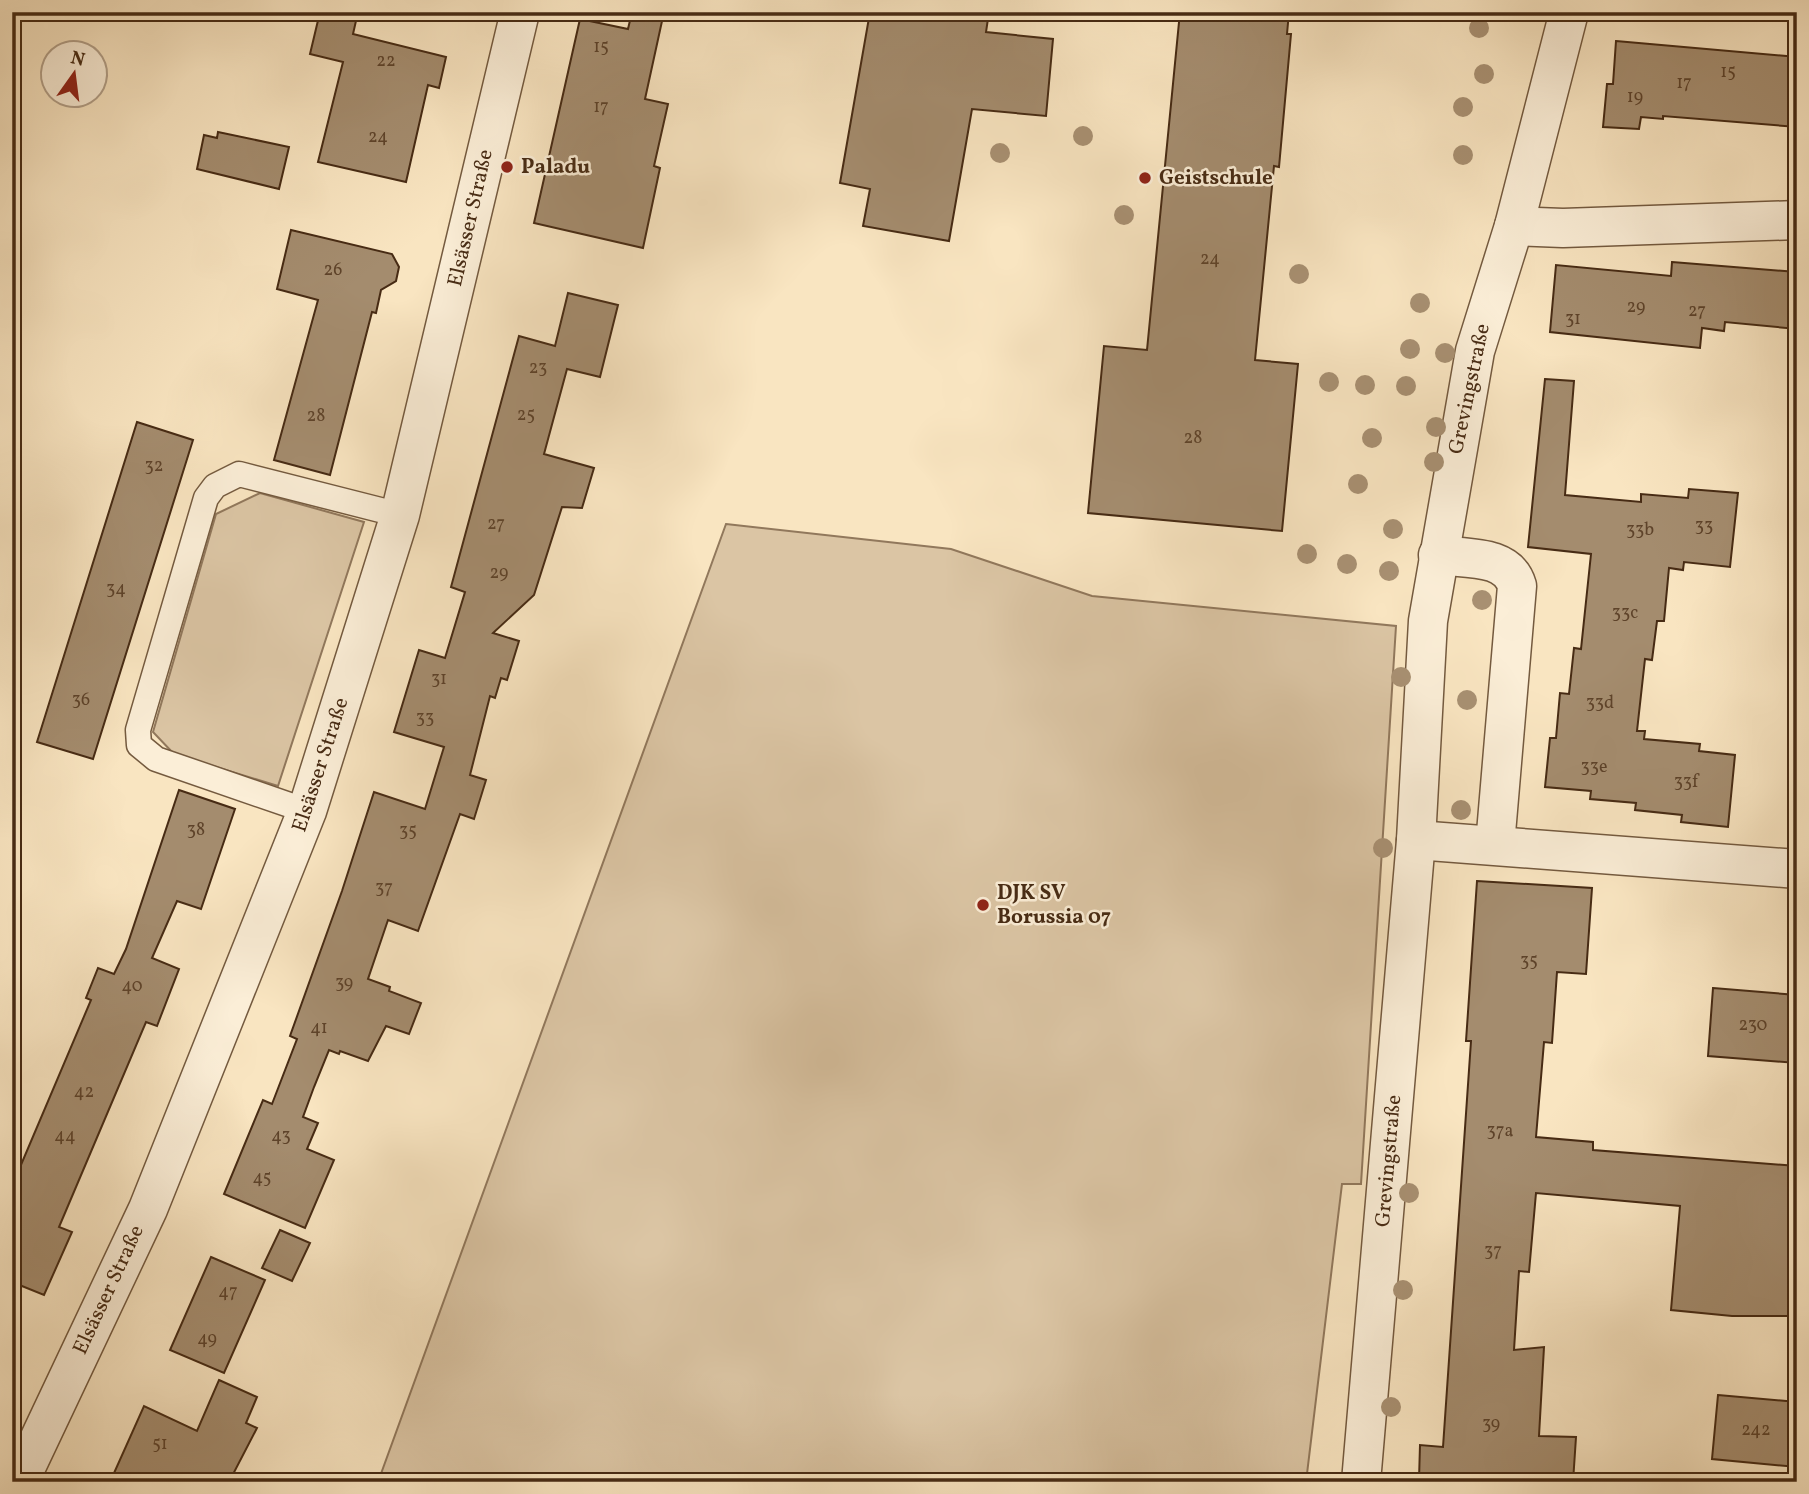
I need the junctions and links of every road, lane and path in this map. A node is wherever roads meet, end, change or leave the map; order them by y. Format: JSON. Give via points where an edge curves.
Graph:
{"nodes":[{"id":1,"x":520,"y":12,"type":"edge"},
{"id":2,"x":1569,"y":12,"type":"edge"},
{"id":3,"x":1797,"y":220,"type":"edge"},
{"id":4,"x":1514,"y":226,"type":"junction"},
{"id":5,"x":400,"y":515,"type":"junction"},
{"id":6,"x":1438,"y":555,"type":"junction"},
{"id":7,"x":307,"y":811,"type":"junction"},
{"id":8,"x":1416,"y":840,"type":"junction"},
{"id":9,"x":1495,"y":845,"type":"junction"},
{"id":10,"x":1797,"y":869,"type":"edge"},
{"id":11,"x":19,"y":1482,"type":"edge"},
{"id":12,"x":1361,"y":1482,"type":"edge"}],
"edges":[{"from":1,"to":5,"type":"street","name":"Elsässer Straße"},
{"from":2,"to":4,"type":"street","name":"Grevingstraße"},
{"from":3,"to":4,"type":"street","via":[[1563,229]]},
{"from":4,"to":6,"type":"street","name":"Grevingstraße","via":[[1475,351]]},
{"from":5,"to":7,"type":"street","name":"Elsässer Straße"},
{"from":5,"to":7,"type":"lane","via":[[239,474],[215,486],[206,498],[138,730],[139,745],[156,759]]},
{"from":6,"to":8,"type":"street","name":"Grevingstraße","via":[[1428,621]]},
{"from":6,"to":9,"type":"street","via":[[1499,563],[1514,575],[1517,586]]},
{"from":7,"to":11,"type":"street","name":"Elsässer Straße","via":[[148,1209]]},
{"from":8,"to":9,"type":"street"},
{"from":8,"to":12,"type":"street","name":"Grevingstraße"},
{"from":9,"to":10,"type":"street"}]}
